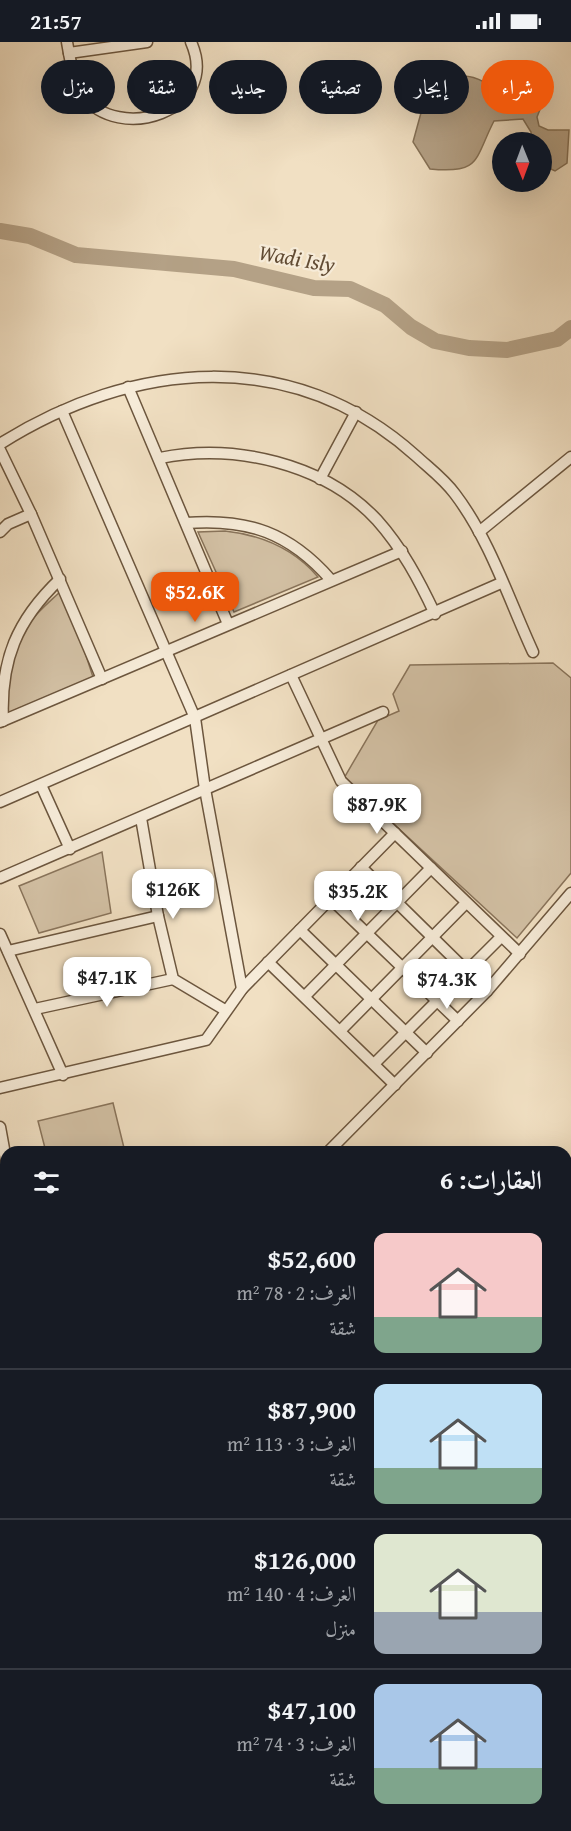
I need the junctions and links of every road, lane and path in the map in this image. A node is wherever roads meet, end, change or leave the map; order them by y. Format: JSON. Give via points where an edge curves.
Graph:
{"nodes":[{"id":1,"x":147,"y":42,"type":"edge"},
{"id":2,"x":191,"y":42,"type":"edge"},
{"id":3,"x":68,"y":48,"type":"edge"},
{"id":4,"x":128,"y":387,"type":"junction"},
{"id":5,"x":62,"y":411,"type":"junction"},
{"id":6,"x":356,"y":412,"type":"junction"},
{"id":7,"x":0,"y":444,"type":"edge"},
{"id":8,"x":0,"y":450,"type":"edge"},
{"id":9,"x":571,"y":457,"type":"edge"},
{"id":10,"x":160,"y":458,"type":"junction"},
{"id":11,"x":320,"y":478,"type":"junction"},
{"id":12,"x":31,"y":514,"type":"junction"},
{"id":13,"x":186,"y":523,"type":"junction"},
{"id":14,"x":0,"y":532,"type":"edge"},
{"id":15,"x":479,"y":532,"type":"junction"},
{"id":16,"x":402,"y":551,"type":"junction"},
{"id":17,"x":60,"y":579,"type":"junction"},
{"id":18,"x":331,"y":580,"type":"junction"},
{"id":19,"x":501,"y":583,"type":"junction"},
{"id":20,"x":435,"y":614,"type":"junction"},
{"id":21,"x":228,"y":624,"type":"junction"},
{"id":22,"x":166,"y":651,"type":"junction"},
{"id":23,"x":533,"y":652,"type":"dead end"},
{"id":24,"x":291,"y":675,"type":"junction"},
{"id":25,"x":102,"y":679,"type":"junction"},
{"id":26,"x":383,"y":712,"type":"dead end"},
{"id":27,"x":195,"y":718,"type":"junction"},
{"id":28,"x":1,"y":722,"type":"edge"},
{"id":29,"x":320,"y":740,"type":"junction"},
{"id":30,"x":41,"y":785,"type":"junction"},
{"id":31,"x":205,"y":789,"type":"junction"},
{"id":32,"x":0,"y":802,"type":"edge"},
{"id":33,"x":141,"y":818,"type":"junction"},
{"id":34,"x":395,"y":833,"type":"junction"},
{"id":35,"x":70,"y":849,"type":"junction"},
{"id":36,"x":361,"y":867,"type":"junction"},
{"id":37,"x":431,"y":868,"type":"junction"},
{"id":38,"x":0,"y":878,"type":"edge"},
{"id":39,"x":571,"y":893,"type":"edge"},
{"id":40,"x":330,"y":898,"type":"junction"},
{"id":41,"x":466,"y":903,"type":"junction"},
{"id":42,"x":396,"y":904,"type":"junction"},
{"id":43,"x":158,"y":916,"type":"junction"},
{"id":44,"x":300,"y":930,"type":"junction"},
{"id":45,"x":366,"y":933,"type":"junction"},
{"id":46,"x":0,"y":934,"type":"edge"},
{"id":47,"x":431,"y":936,"type":"junction"},
{"id":48,"x":501,"y":937,"type":"junction"},
{"id":49,"x":8,"y":951,"type":"junction"},
{"id":50,"x":520,"y":954,"type":"junction"},
{"id":51,"x":268,"y":962,"type":"junction"},
{"id":52,"x":337,"y":964,"type":"junction"},
{"id":53,"x":401,"y":966,"type":"junction"},
{"id":54,"x":466,"y":971,"type":"junction"},
{"id":55,"x":173,"y":979,"type":"junction"},
{"id":56,"x":242,"y":989,"type":"junction"},
{"id":57,"x":487,"y":991,"type":"junction"},
{"id":58,"x":305,"y":996,"type":"junction"},
{"id":59,"x":370,"y":997,"type":"junction"},
{"id":60,"x":436,"y":1001,"type":"junction"},
{"id":61,"x":36,"y":1009,"type":"junction"},
{"id":62,"x":225,"y":1010,"type":"junction"},
{"id":63,"x":458,"y":1021,"type":"junction"},
{"id":64,"x":341,"y":1030,"type":"junction"},
{"id":65,"x":406,"y":1034,"type":"junction"},
{"id":66,"x":427,"y":1053,"type":"junction"},
{"id":67,"x":375,"y":1064,"type":"junction"},
{"id":68,"x":63,"y":1074,"type":"junction"},
{"id":69,"x":395,"y":1084,"type":"junction"},
{"id":70,"x":0,"y":1088,"type":"edge"},
{"id":71,"x":0,"y":1127,"type":"edge"},
{"id":72,"x":1,"y":1140,"type":"edge"},
{"id":73,"x":334,"y":1146,"type":"edge"}],
"edges":[{"from":1,"to":3,"type":"street"},
{"from":2,"to":3,"type":"street","via":[[197,66],[191,93],[179,105],[165,112],[113,118],[91,105],[82,93]]},
{"from":4,"to":5,"type":"street"},
{"from":4,"to":6,"type":"street","via":[[191,376],[257,379],[292,386]]},
{"from":4,"to":10,"type":"street"},
{"from":5,"to":7,"type":"street"},
{"from":5,"to":22,"type":"street"},
{"from":6,"to":11,"type":"street"},
{"from":6,"to":15,"type":"street","via":[[392,436],[440,478],[456,495]]},
{"from":8,"to":12,"type":"street"},
{"from":9,"to":15,"type":"street"},
{"from":10,"to":11,"type":"street","via":[[198,452],[235,454],[282,464]]},
{"from":10,"to":13,"type":"street"},
{"from":11,"to":16,"type":"street","via":[[364,507]]},
{"from":12,"to":14,"type":"street"},
{"from":12,"to":17,"type":"street"},
{"from":13,"to":18,"type":"street","via":[[216,522],[261,529],[301,550]]},
{"from":13,"to":21,"type":"street"},
{"from":15,"to":19,"type":"street"},
{"from":16,"to":18,"type":"street"},
{"from":16,"to":20,"type":"street"},
{"from":17,"to":25,"type":"street"},
{"from":17,"to":28,"type":"street","via":[[22,620],[11,645],[1,683]]},
{"from":18,"to":21,"type":"street"},
{"from":19,"to":20,"type":"street"},
{"from":19,"to":23,"type":"street"},
{"from":20,"to":24,"type":"street"},
{"from":21,"to":22,"type":"street"},
{"from":22,"to":25,"type":"street"},
{"from":22,"to":27,"type":"street"},
{"from":24,"to":27,"type":"street"},
{"from":24,"to":29,"type":"street"},
{"from":25,"to":28,"type":"street"},
{"from":26,"to":29,"type":"street"},
{"from":27,"to":30,"type":"street"},
{"from":27,"to":31,"type":"street"},
{"from":29,"to":31,"type":"street"},
{"from":29,"to":34,"type":"street","via":[[341,781]]},
{"from":30,"to":32,"type":"street"},
{"from":30,"to":35,"type":"street"},
{"from":31,"to":33,"type":"street"},
{"from":31,"to":56,"type":"street"},
{"from":33,"to":35,"type":"street"},
{"from":33,"to":43,"type":"street"},
{"from":34,"to":36,"type":"street"},
{"from":34,"to":37,"type":"street"},
{"from":35,"to":38,"type":"street"},
{"from":36,"to":40,"type":"street"},
{"from":36,"to":42,"type":"street"},
{"from":37,"to":41,"type":"street"},
{"from":37,"to":42,"type":"street"},
{"from":39,"to":50,"type":"street"},
{"from":40,"to":44,"type":"street"},
{"from":40,"to":45,"type":"street"},
{"from":41,"to":47,"type":"street"},
{"from":41,"to":48,"type":"street"},
{"from":42,"to":45,"type":"street"},
{"from":42,"to":47,"type":"street"},
{"from":43,"to":49,"type":"street"},
{"from":43,"to":55,"type":"street"},
{"from":44,"to":51,"type":"street"},
{"from":44,"to":52,"type":"street"},
{"from":45,"to":52,"type":"street"},
{"from":45,"to":53,"type":"street"},
{"from":46,"to":49,"type":"street"},
{"from":47,"to":53,"type":"street"},
{"from":47,"to":54,"type":"street"},
{"from":48,"to":50,"type":"street"},
{"from":48,"to":54,"type":"street"},
{"from":49,"to":61,"type":"street"},
{"from":50,"to":57,"type":"street"},
{"from":51,"to":56,"type":"street"},
{"from":51,"to":58,"type":"street"},
{"from":52,"to":58,"type":"street"},
{"from":52,"to":59,"type":"street"},
{"from":53,"to":59,"type":"street"},
{"from":53,"to":60,"type":"street"},
{"from":54,"to":57,"type":"street"},
{"from":54,"to":60,"type":"street"},
{"from":55,"to":61,"type":"street"},
{"from":55,"to":62,"type":"street"},
{"from":56,"to":62,"type":"street"},
{"from":57,"to":63,"type":"street"},
{"from":58,"to":64,"type":"street"},
{"from":59,"to":64,"type":"street"},
{"from":59,"to":65,"type":"street"},
{"from":60,"to":63,"type":"street"},
{"from":60,"to":65,"type":"street"},
{"from":61,"to":68,"type":"street"},
{"from":62,"to":68,"type":"street","via":[[206,1040]]},
{"from":63,"to":66,"type":"street"},
{"from":64,"to":67,"type":"street"},
{"from":65,"to":66,"type":"street"},
{"from":65,"to":67,"type":"street"},
{"from":66,"to":69,"type":"street"},
{"from":67,"to":69,"type":"street"},
{"from":68,"to":70,"type":"street"},
{"from":69,"to":73,"type":"street"},
{"from":71,"to":72,"type":"street"}]}
